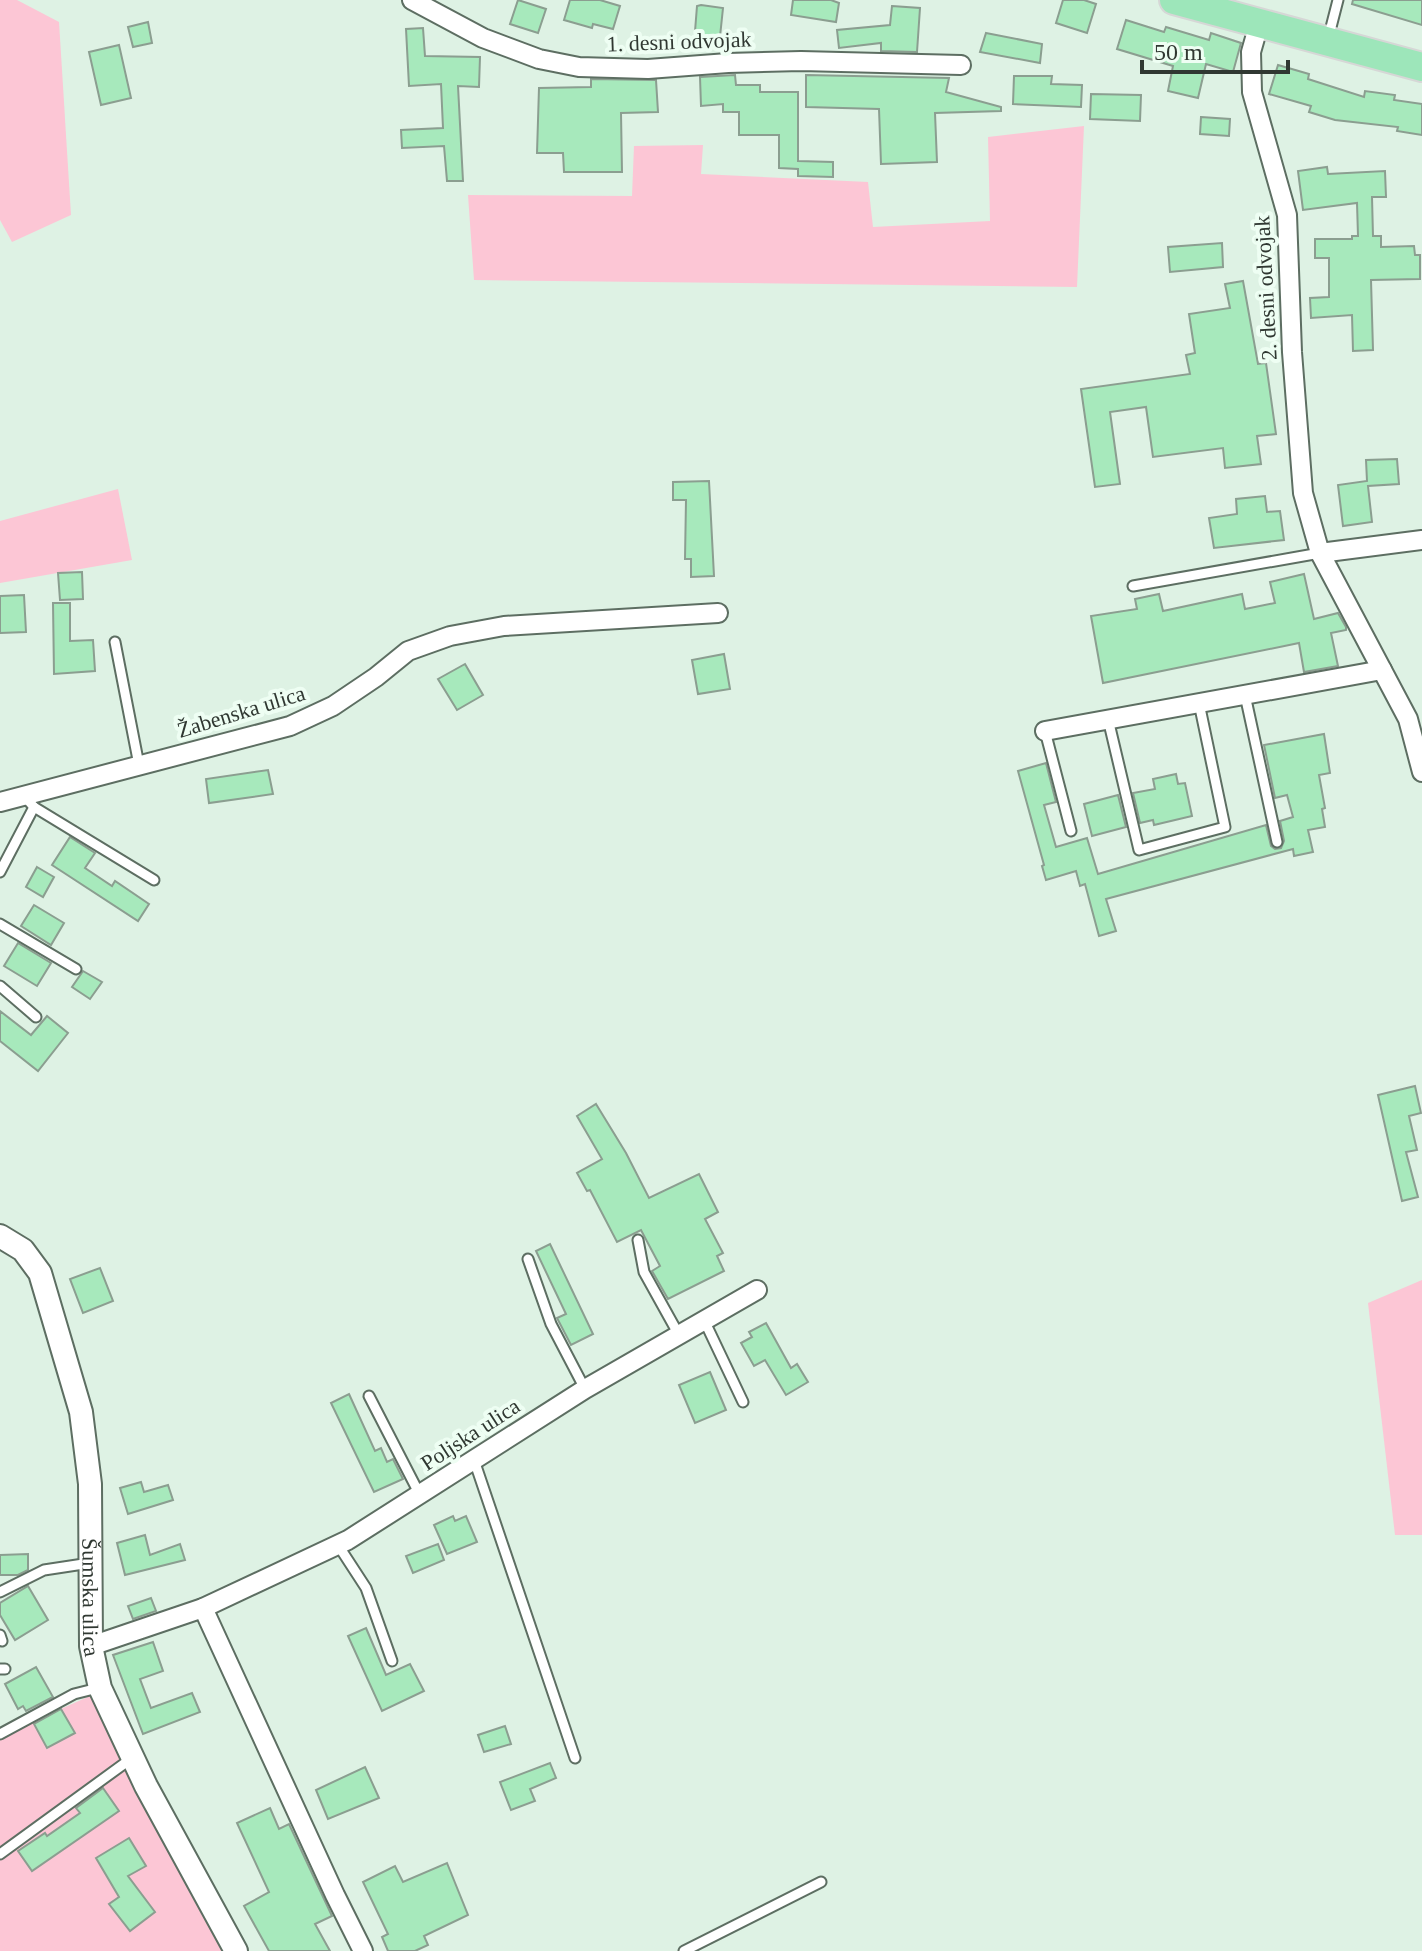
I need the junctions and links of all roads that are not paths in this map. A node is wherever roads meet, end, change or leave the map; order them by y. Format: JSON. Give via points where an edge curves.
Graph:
{"nodes":[{"id":1,"x":412,"y":0,"type":"edge"},
{"id":2,"x":1338,"y":0,"type":"edge"},
{"id":3,"x":1192,"y":2,"type":"edge"},
{"id":4,"x":1259,"y":24,"type":"junction"},
{"id":5,"x":1328,"y":42,"type":"junction"},
{"id":6,"x":961,"y":65,"type":"dead end"},
{"id":7,"x":1422,"y":67,"type":"edge"},
{"id":8,"x":1422,"y":540,"type":"edge"},
{"id":9,"x":1320,"y":553,"type":"junction"},
{"id":10,"x":1133,"y":586,"type":"dead end"},
{"id":11,"x":718,"y":613,"type":"dead end"},
{"id":12,"x":115,"y":642,"type":"dead end"},
{"id":13,"x":1382,"y":670,"type":"junction"},
{"id":14,"x":1245,"y":695,"type":"junction"},
{"id":15,"x":1199,"y":703,"type":"junction"},
{"id":16,"x":1108,"y":719,"type":"junction"},
{"id":17,"x":1045,"y":731,"type":"joint"},
{"id":18,"x":139,"y":765,"type":"junction"},
{"id":19,"x":1422,"y":772,"type":"edge"},
{"id":20,"x":29,"y":801,"type":"junction"},
{"id":21,"x":0,"y":802,"type":"edge"},
{"id":22,"x":1071,"y":831,"type":"dead end"},
{"id":23,"x":1277,"y":842,"type":"dead end"},
{"id":24,"x":0,"y":872,"type":"edge"},
{"id":25,"x":154,"y":880,"type":"dead end"},
{"id":26,"x":0,"y":924,"type":"edge"},
{"id":27,"x":76,"y":969,"type":"dead end"},
{"id":28,"x":0,"y":986,"type":"edge"},
{"id":29,"x":36,"y":1017,"type":"dead end"},
{"id":30,"x":0,"y":1236,"type":"edge"},
{"id":31,"x":638,"y":1240,"type":"dead end"},
{"id":32,"x":528,"y":1259,"type":"dead end"},
{"id":33,"x":757,"y":1290,"type":"dead end"},
{"id":34,"x":704,"y":1320,"type":"junction"},
{"id":35,"x":679,"y":1335,"type":"junction"},
{"id":36,"x":585,"y":1389,"type":"junction"},
{"id":37,"x":369,"y":1396,"type":"dead end"},
{"id":38,"x":743,"y":1402,"type":"dead end"},
{"id":39,"x":474,"y":1460,"type":"junction"},
{"id":40,"x":420,"y":1495,"type":"junction"},
{"id":41,"x":338,"y":1545,"type":"junction"},
{"id":42,"x":90,"y":1563,"type":"junction"},
{"id":43,"x":0,"y":1592,"type":"edge"},
{"id":44,"x":203,"y":1608,"type":"junction"},
{"id":45,"x":91,"y":1646,"type":"junction"},
{"id":46,"x":392,"y":1661,"type":"dead end"},
{"id":47,"x":100,"y":1688,"type":"junction"},
{"id":48,"x":0,"y":1734,"type":"edge"},
{"id":49,"x":132,"y":1758,"type":"junction"},
{"id":50,"x":575,"y":1758,"type":"dead end"},
{"id":51,"x":0,"y":1854,"type":"edge"},
{"id":52,"x":821,"y":1882,"type":"dead end"},
{"id":53,"x":236,"y":1951,"type":"edge"},
{"id":54,"x":363,"y":1951,"type":"edge"},
{"id":55,"x":684,"y":1951,"type":"edge"}],
"edges":[{"from":1,"to":6,"type":"street","name":"1. desni odvojak","via":[[483,38],[579,67],[801,61]]},
{"from":2,"to":5,"type":"lane"},
{"from":3,"to":4,"type":"main road"},
{"from":4,"to":5,"type":"main road"},
{"from":4,"to":9,"type":"street","name":"2. desni odvojak","via":[[1251,52],[1252,92],[1287,215],[1298,446],[1303,493]]},
{"from":5,"to":7,"type":"main road"},
{"from":8,"to":9,"type":"street"},
{"from":9,"to":10,"type":"lane"},
{"from":9,"to":13,"type":"street","name":"2. desni odvojak"},
{"from":11,"to":18,"type":"street","name":"Žabenska ulica","via":[[504,626],[450,636],[408,651],[333,706],[290,726]]},
{"from":12,"to":18,"type":"lane"},
{"from":13,"to":14,"type":"street"},
{"from":13,"to":19,"type":"street","name":"2. desni odvojak","via":[[1408,719]]},
{"from":14,"to":15,"type":"street"},
{"from":14,"to":23,"type":"lane"},
{"from":15,"to":16,"type":"street"},
{"from":15,"to":16,"type":"lane","via":[[1225,827],[1139,850]]},
{"from":16,"to":17,"type":"street"},
{"from":17,"to":22,"type":"lane"},
{"from":18,"to":20,"type":"street","name":"Žabenska ulica"},
{"from":20,"to":21,"type":"street","name":"Žabenska ulica"},
{"from":20,"to":24,"type":"lane"},
{"from":20,"to":25,"type":"lane"},
{"from":26,"to":27,"type":"lane"},
{"from":28,"to":29,"type":"lane"},
{"from":30,"to":42,"type":"street","name":"Šumska ulica","via":[[23,1250],[40,1273],[81,1412],[90,1484]]},
{"from":31,"to":35,"type":"lane","via":[[644,1272]]},
{"from":32,"to":36,"type":"lane","via":[[551,1324]]},
{"from":33,"to":34,"type":"street","name":"Poljska ulica"},
{"from":34,"to":35,"type":"street","name":"Poljska ulica"},
{"from":34,"to":38,"type":"lane"},
{"from":35,"to":36,"type":"street","name":"Poljska ulica"},
{"from":36,"to":39,"type":"street","name":"Poljska ulica"},
{"from":37,"to":40,"type":"lane"},
{"from":39,"to":40,"type":"street","name":"Poljska ulica"},
{"from":39,"to":50,"type":"lane"},
{"from":40,"to":41,"type":"street","name":"Poljska ulica"},
{"from":41,"to":44,"type":"street","name":"Poljska ulica"},
{"from":41,"to":46,"type":"lane","via":[[366,1588]]},
{"from":42,"to":43,"type":"lane","via":[[44,1570]]},
{"from":42,"to":45,"type":"street","name":"Šumska ulica"},
{"from":44,"to":45,"type":"street","name":"Poljska ulica"},
{"from":44,"to":54,"type":"street"},
{"from":45,"to":47,"type":"street","name":"Šumska ulica"},
{"from":47,"to":48,"type":"lane","via":[[74,1694]]},
{"from":47,"to":49,"type":"street","name":"Šumska ulica"},
{"from":49,"to":51,"type":"lane"},
{"from":49,"to":53,"type":"street","name":"Šumska ulica"},
{"from":52,"to":55,"type":"lane"}]}
